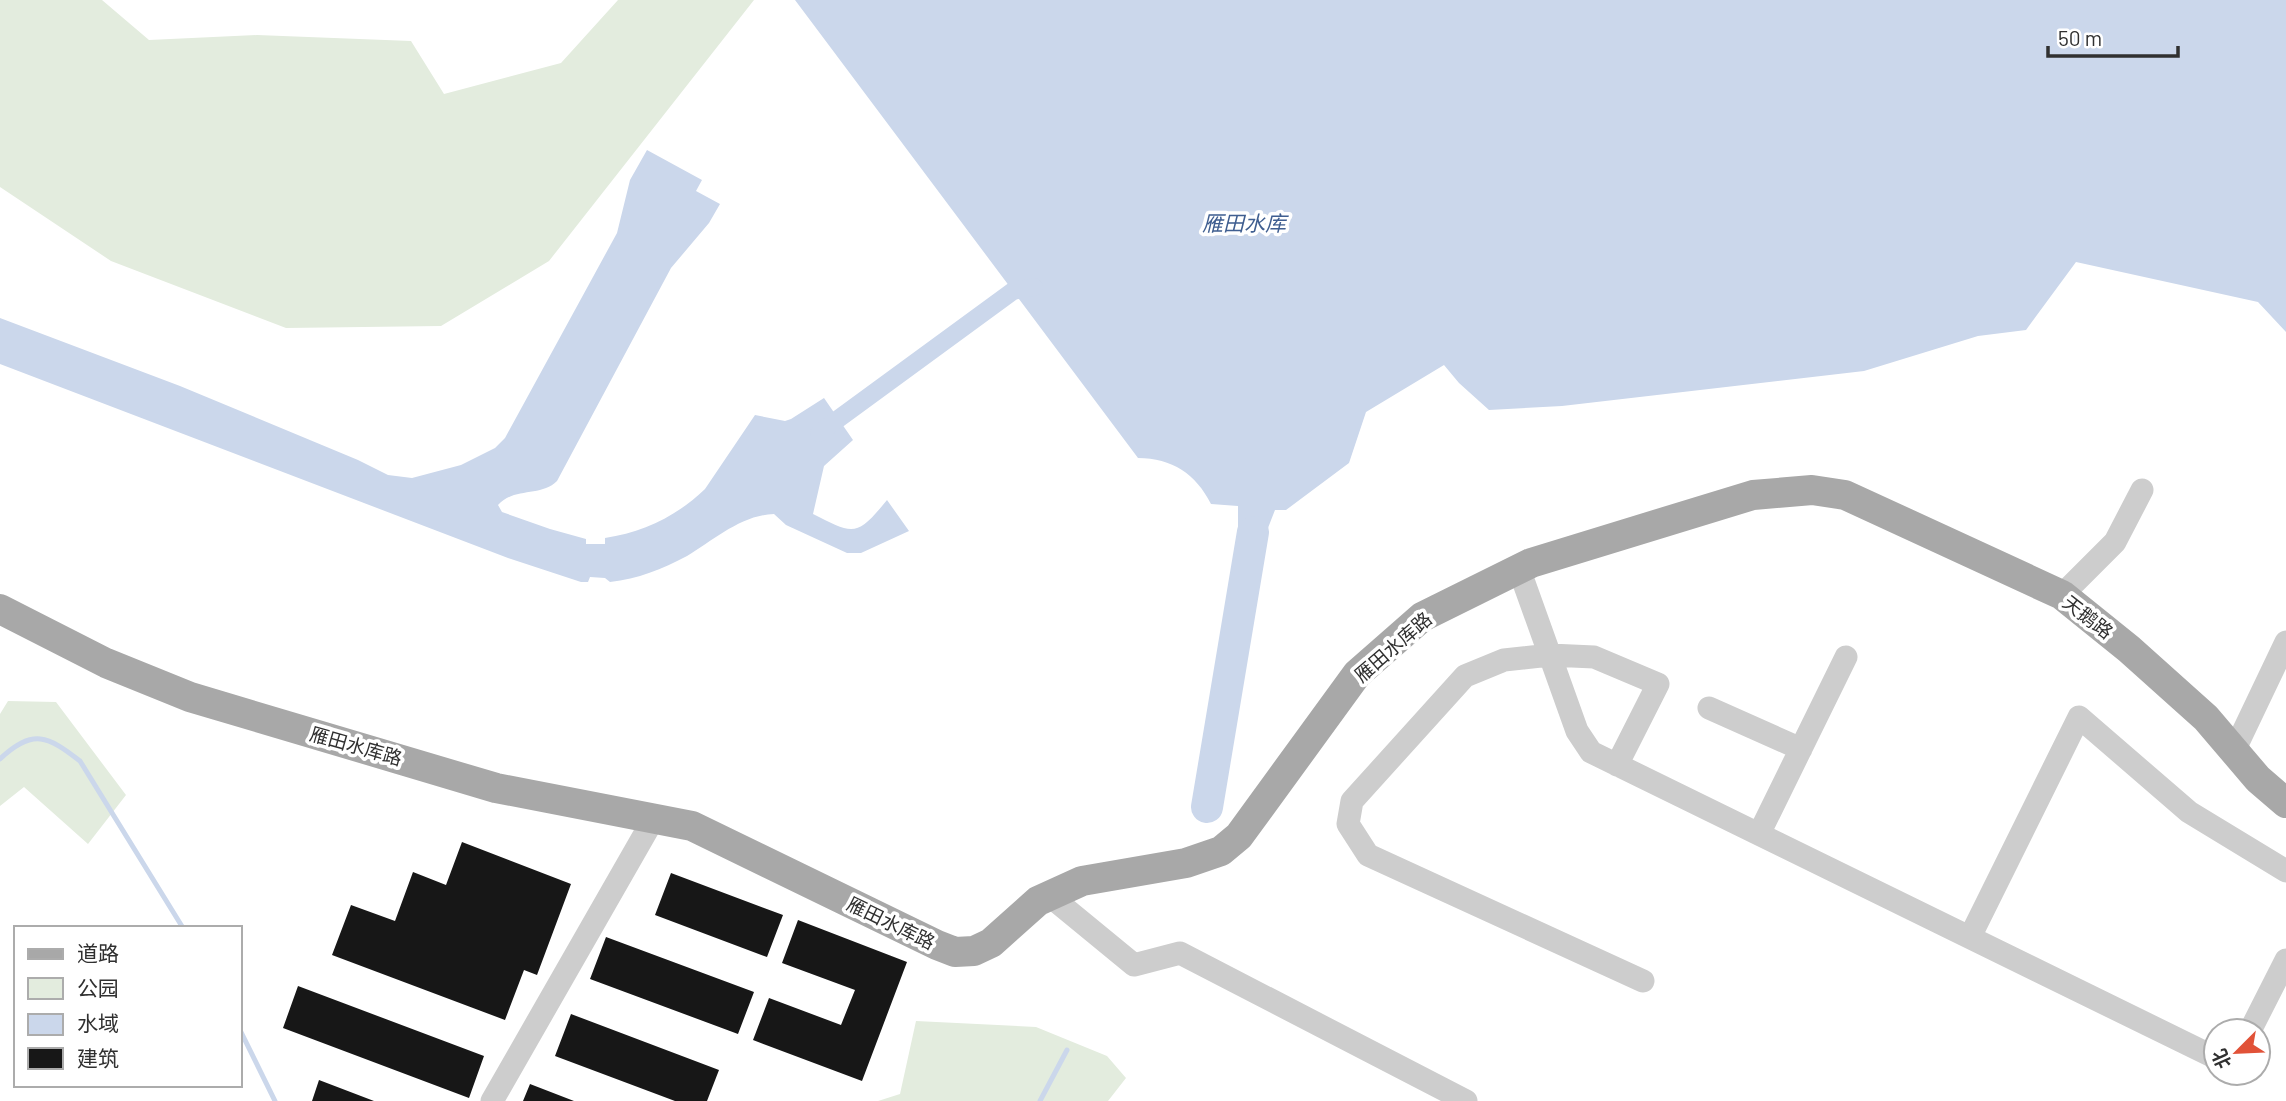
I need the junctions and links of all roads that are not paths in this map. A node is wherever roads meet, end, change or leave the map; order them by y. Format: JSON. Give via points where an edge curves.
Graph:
{"nodes":[{"id":1,"x":2142,"y":490,"type":"dead end"},
{"id":2,"x":1845,"y":495,"type":"joint"},
{"id":3,"x":1518,"y":569,"type":"junction"},
{"id":4,"x":2062,"y":595,"type":"junction"},
{"id":5,"x":0,"y":609,"type":"edge"},
{"id":6,"x":2286,"y":642,"type":"edge"},
{"id":7,"x":1550,"y":655,"type":"junction"},
{"id":8,"x":1846,"y":657,"type":"dead end"},
{"id":9,"x":1709,"y":708,"type":"dead end"},
{"id":10,"x":1801,"y":749,"type":"junction"},
{"id":11,"x":2234,"y":751,"type":"junction"},
{"id":12,"x":1617,"y":765,"type":"junction"},
{"id":13,"x":2286,"y":803,"type":"edge"},
{"id":14,"x":654,"y":818,"type":"junction"},
{"id":15,"x":1759,"y":834,"type":"junction"},
{"id":16,"x":2286,"y":871,"type":"edge"},
{"id":17,"x":1050,"y":895,"type":"junction"},
{"id":18,"x":1970,"y":937,"type":"junction"},
{"id":19,"x":2286,"y":960,"type":"edge"},
{"id":20,"x":1643,"y":981,"type":"dead end"},
{"id":21,"x":2257,"y":1017,"type":"edge"},
{"id":22,"x":2202,"y":1051,"type":"edge"},
{"id":23,"x":492,"y":1101,"type":"edge"},
{"id":24,"x":1466,"y":1101,"type":"edge"}],
"edges":[{"from":1,"to":4,"type":"lane","via":[[2115,542]]},
{"from":2,"to":3,"type":"main road","name":"雁田水库路","via":[[1812,490],[1752,495]]},
{"from":2,"to":4,"type":"main road","name":"天鹅路"},
{"from":3,"to":7,"type":"lane"},
{"from":3,"to":17,"type":"main road","name":"雁田水库路","via":[[1422,617],[1357,674],[1239,836],[1221,851],[1186,863],[1082,881]]},
{"from":4,"to":11,"type":"main road","name":"天鹅路","via":[[2206,718]]},
{"from":5,"to":14,"type":"main road","name":"雁田水库路","via":[[106,663],[190,697],[496,788]]},
{"from":6,"to":11,"type":"lane"},
{"from":7,"to":12,"type":"lane","via":[[1577,732],[1591,752]]},
{"from":7,"to":12,"type":"lane","via":[[1594,657],[1658,684]]},
{"from":7,"to":20,"type":"lane","via":[[1504,660],[1465,676],[1352,801],[1348,824],[1368,855]]},
{"from":8,"to":10,"type":"lane"},
{"from":9,"to":10,"type":"lane"},
{"from":10,"to":15,"type":"lane"},
{"from":11,"to":13,"type":"main road","name":"天鹅路"},
{"from":12,"to":15,"type":"lane"},
{"from":14,"to":17,"type":"main road","name":"雁田水库路","via":[[692,826],[955,952],[974,951],[991,943]]},
{"from":14,"to":23,"type":"lane"},
{"from":15,"to":18,"type":"lane"},
{"from":16,"to":18,"type":"lane","via":[[2189,812],[2079,717]]},
{"from":17,"to":24,"type":"lane","via":[[1134,965],[1180,953]]},
{"from":18,"to":22,"type":"lane"},
{"from":19,"to":21,"type":"lane"}]}
